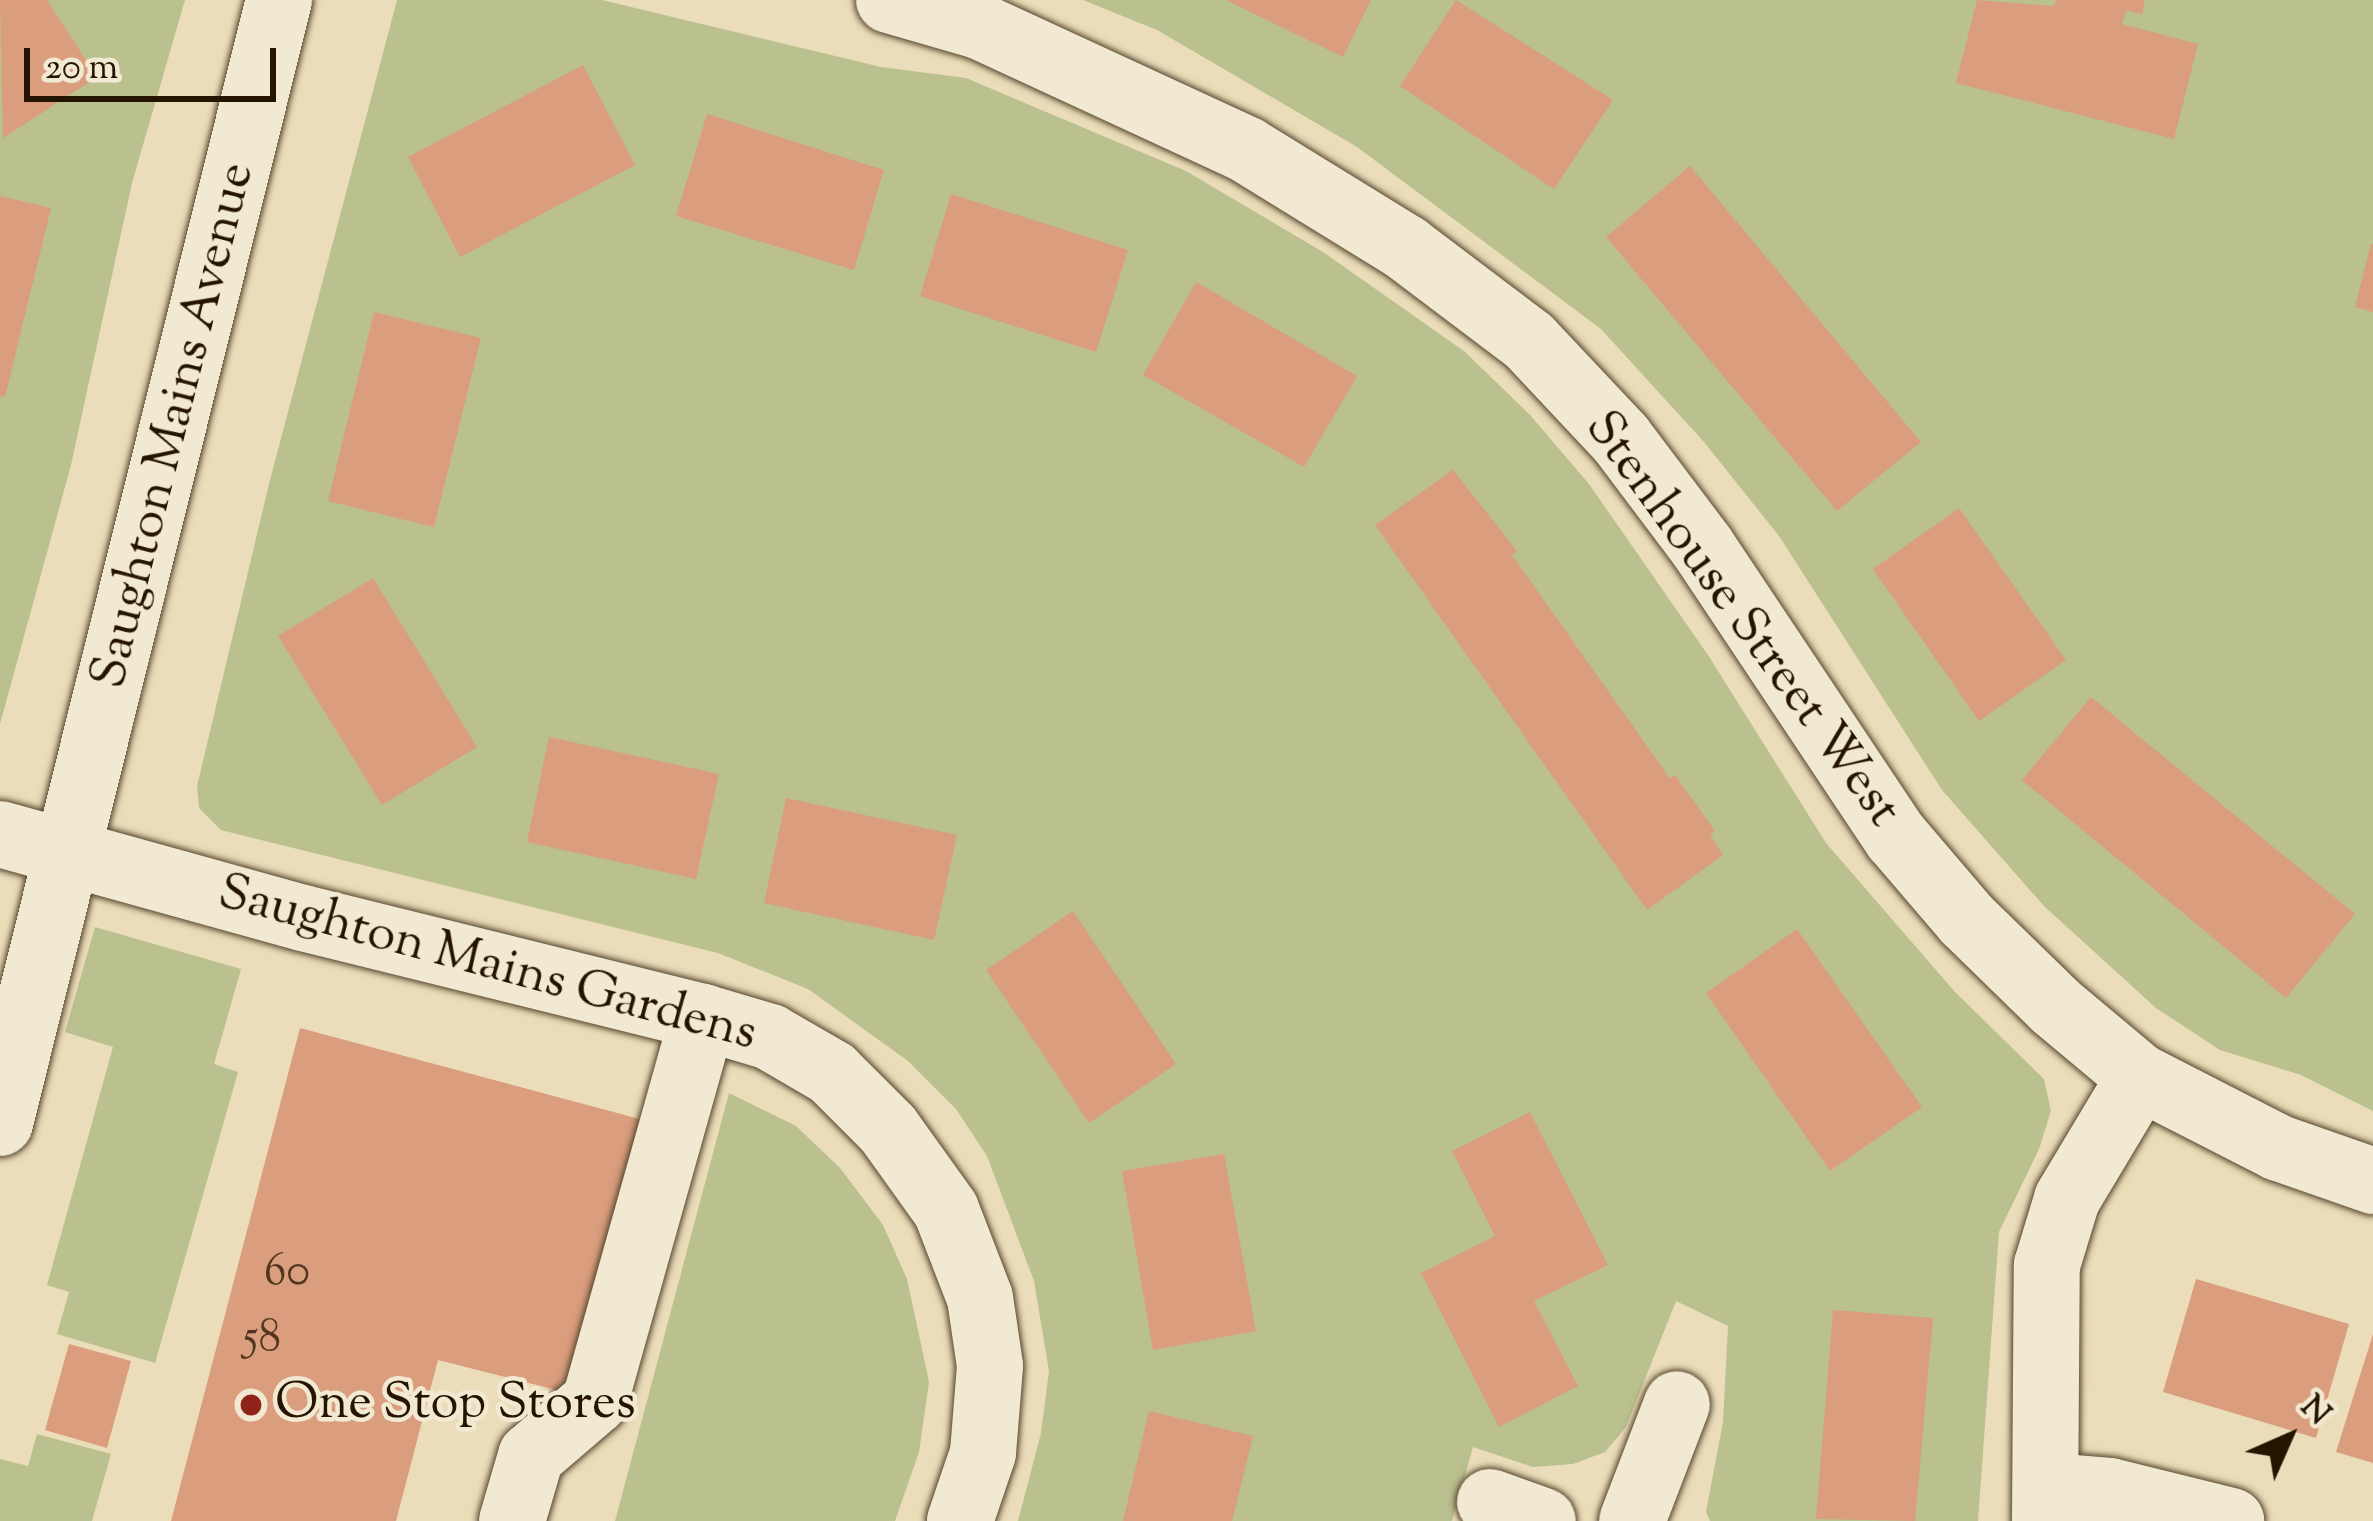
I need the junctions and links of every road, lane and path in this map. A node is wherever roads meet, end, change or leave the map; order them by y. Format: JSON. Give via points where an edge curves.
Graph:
{"nodes":[{"id":1,"x":279,"y":0,"type":"edge"},
{"id":2,"x":889,"y":0,"type":"edge"},
{"id":3,"x":0,"y":834,"type":"edge"},
{"id":4,"x":70,"y":853,"type":"junction"},
{"id":5,"x":703,"y":1017,"type":"junction"},
{"id":6,"x":2140,"y":1077,"type":"junction"},
{"id":7,"x":0,"y":1124,"type":"edge"},
{"id":8,"x":2373,"y":1181,"type":"edge"},
{"id":9,"x":1677,"y":1404,"type":"dead end"},
{"id":10,"x":2047,"y":1503,"type":"edge"},
{"id":11,"x":512,"y":1521,"type":"edge"},
{"id":12,"x":960,"y":1521,"type":"edge"},
{"id":13,"x":1632,"y":1521,"type":"edge"},
{"id":14,"x":2230,"y":1521,"type":"edge"}],
"edges":[{"from":1,"to":4,"type":"street","name":"Saughton Mains Avenue"},
{"from":2,"to":6,"type":"street","name":"Stenhouse Street West","via":[[979,26],[1247,150],[1406,248],[1529,341],[1622,439],[1703,548],[1896,837],[1967,920]]},
{"from":3,"to":4,"type":"street","name":"Saughton Mains Gardens"},
{"from":4,"to":5,"type":"street","name":"Saughton Mains Gardens"},
{"from":4,"to":7,"type":"street","name":"Saughton Mains Avenue"},
{"from":5,"to":11,"type":"street","via":[[595,1401],[531,1456]]},
{"from":5,"to":12,"type":"street","name":"Saughton Mains Gardens","via":[[770,1036],[832,1073],[888,1129],[946,1210],[980,1298],[990,1366],[983,1453]]},
{"from":6,"to":8,"type":"street","name":"Stenhouse Street West","via":[[2279,1148]]},
{"from":6,"to":10,"type":"street","via":[[2067,1199],[2047,1265]]},
{"from":9,"to":13,"type":"street"},
{"from":10,"to":14,"type":"street","via":[[2110,1491]]}]}
